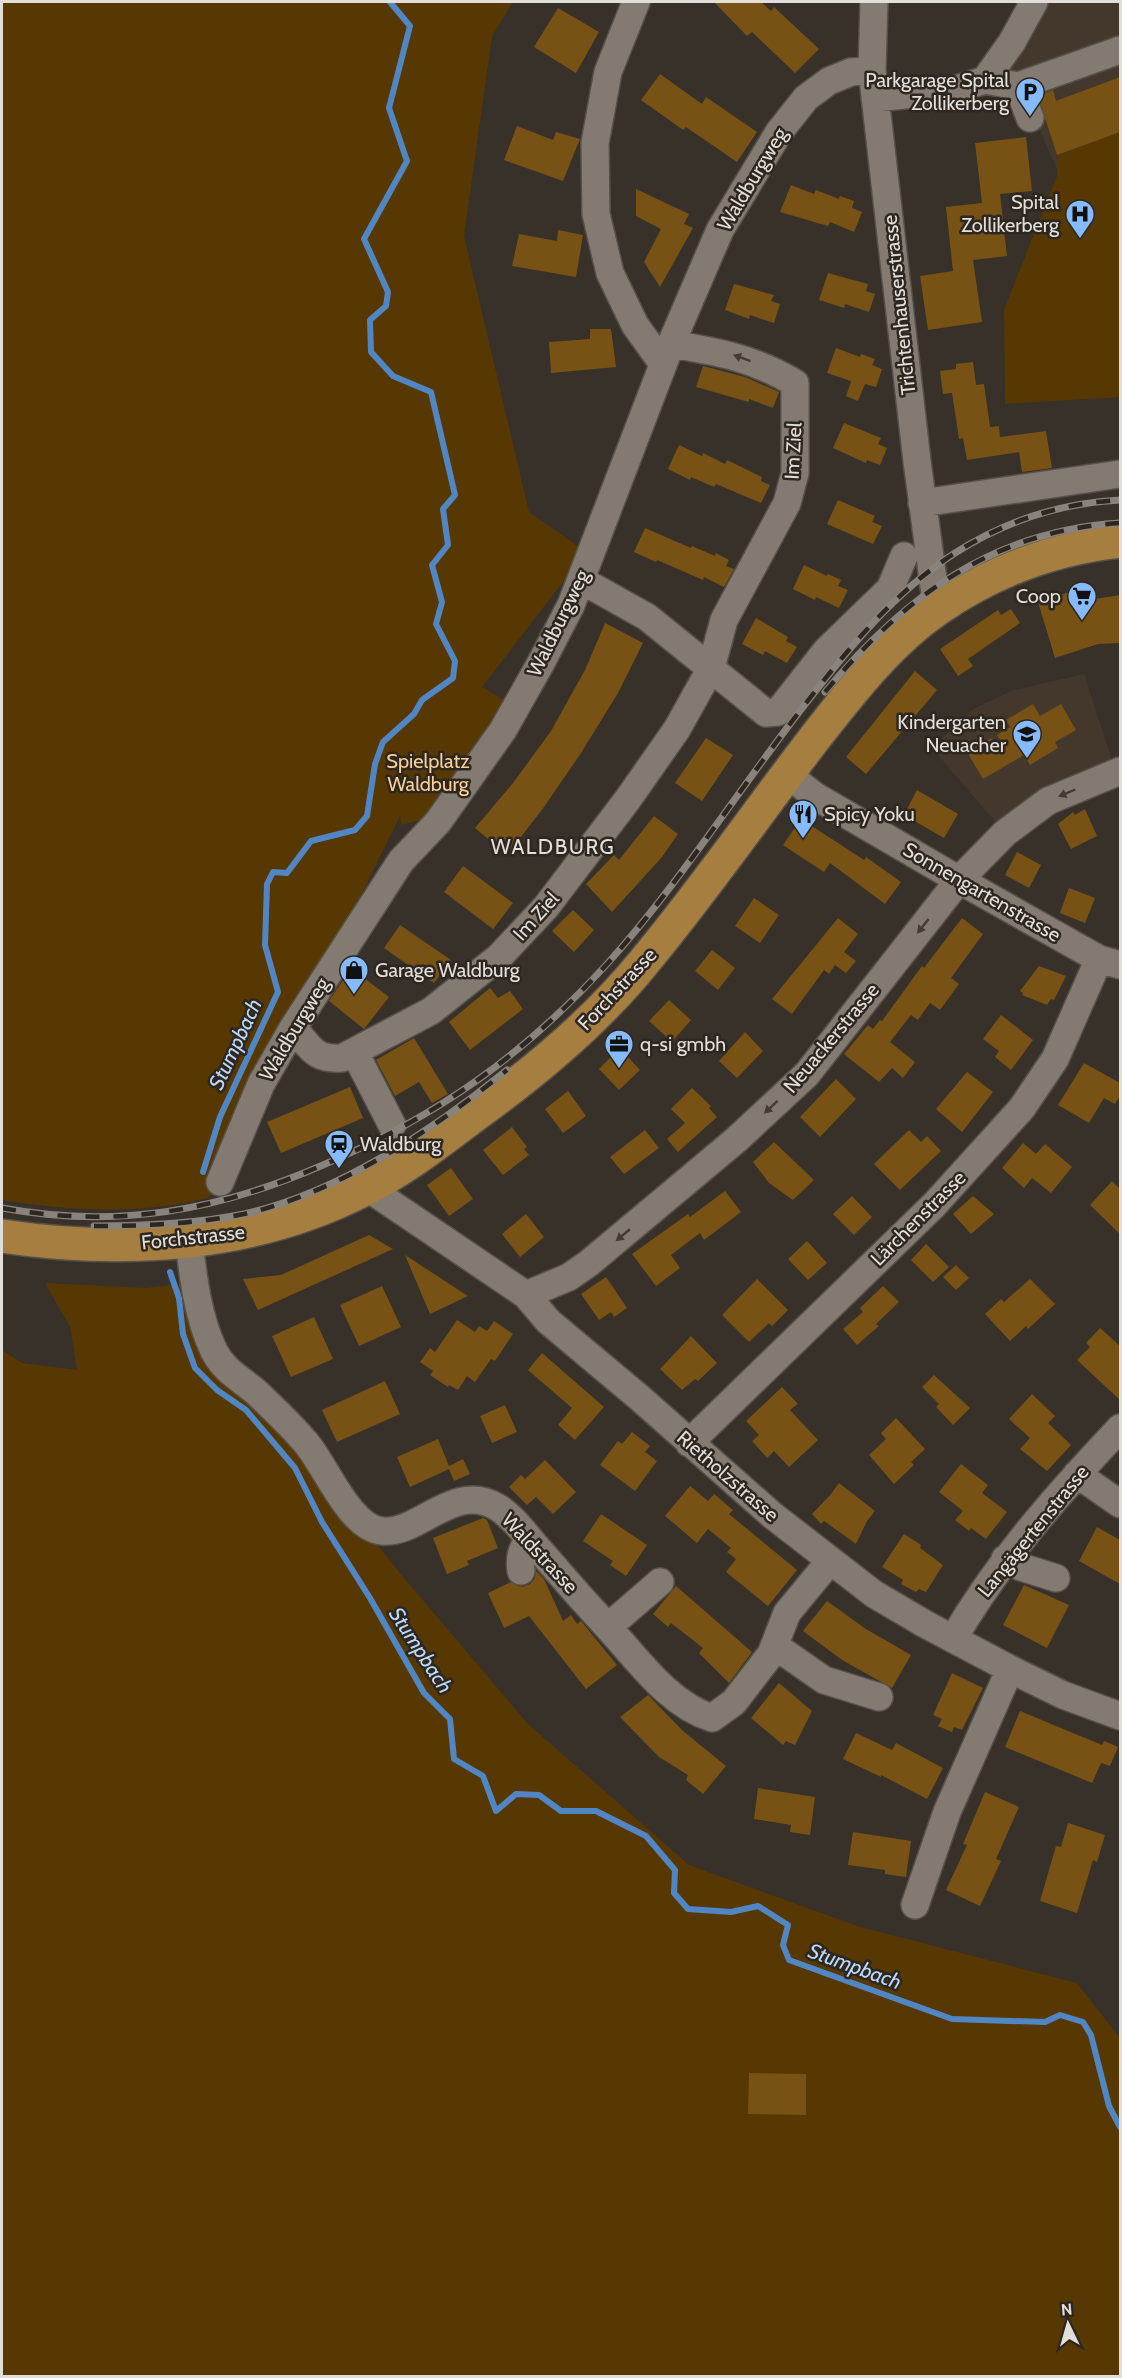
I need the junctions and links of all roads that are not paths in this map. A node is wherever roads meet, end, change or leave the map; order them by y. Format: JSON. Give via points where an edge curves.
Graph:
{"nodes":[{"id":1,"x":636,"y":2,"type":"edge"},
{"id":2,"x":874,"y":2,"type":"edge"},
{"id":3,"x":1034,"y":2,"type":"edge"},
{"id":4,"x":1120,"y":50,"type":"edge"},
{"id":5,"x":872,"y":70,"type":"junction"},
{"id":6,"x":985,"y":80,"type":"junction"},
{"id":7,"x":1018,"y":86,"type":"junction"},
{"id":8,"x":875,"y":98,"type":"junction"},
{"id":9,"x":1030,"y":118,"type":"dead end"},
{"id":10,"x":667,"y":354,"type":"junction"},
{"id":11,"x":1120,"y":474,"type":"edge"},
{"id":12,"x":922,"y":503,"type":"junction"},
{"id":13,"x":1120,"y":541,"type":"edge"},
{"id":14,"x":904,"y":556,"type":"dead end"},
{"id":15,"x":581,"y":580,"type":"junction"},
{"id":16,"x":940,"y":607,"type":"junction"},
{"id":17,"x":711,"y":668,"type":"junction"},
{"id":18,"x":1120,"y":771,"type":"edge"},
{"id":19,"x":787,"y":774,"type":"junction"},
{"id":20,"x":959,"y":880,"type":"junction"},
{"id":21,"x":1110,"y":962,"type":"edge"},
{"id":22,"x":293,"y":1029,"type":"junction"},
{"id":23,"x":355,"y":1053,"type":"junction"},
{"id":24,"x":392,"y":1125,"type":"dead end"},
{"id":25,"x":220,"y":1182,"type":"dead end"},
{"id":26,"x":368,"y":1188,"type":"junction"},
{"id":27,"x":2,"y":1236,"type":"edge"},
{"id":28,"x":189,"y":1241,"type":"junction"},
{"id":29,"x":526,"y":1294,"type":"junction"},
{"id":30,"x":1120,"y":1428,"type":"edge"},
{"id":31,"x":689,"y":1443,"type":"junction"},
{"id":32,"x":1077,"y":1474,"type":"junction"},
{"id":33,"x":1120,"y":1504,"type":"edge"},
{"id":34,"x":530,"y":1540,"type":"junction"},
{"id":35,"x":1005,"y":1559,"type":"junction"},
{"id":36,"x":830,"y":1561,"type":"junction"},
{"id":37,"x":521,"y":1570,"type":"dead end"},
{"id":38,"x":1056,"y":1578,"type":"dead end"},
{"id":39,"x":660,"y":1582,"type":"dead end"},
{"id":40,"x":608,"y":1627,"type":"junction"},
{"id":41,"x":770,"y":1636,"type":"junction"},
{"id":42,"x":953,"y":1639,"type":"junction"},
{"id":43,"x":1010,"y":1669,"type":"junction"},
{"id":44,"x":879,"y":1697,"type":"dead end"},
{"id":45,"x":1120,"y":1716,"type":"edge"},
{"id":46,"x":915,"y":1905,"type":"dead end"}],
"edges":[{"from":1,"to":10,"type":"street","via":[[608,72],[596,143],[597,214],[610,273],[635,325]]},
{"from":2,"to":5,"type":"street","name":"Trichtenhauserstrasse"},
{"from":3,"to":6,"type":"street"},
{"from":4,"to":7,"type":"street"},
{"from":5,"to":8,"type":"street","name":"Trichtenhauserstrasse"},
{"from":5,"to":10,"type":"street","name":"Waldburgweg","via":[[851,72],[829,81],[806,98],[779,132],[720,230]]},
{"from":6,"to":7,"type":"street"},
{"from":6,"to":8,"type":"street","via":[[954,90]]},
{"from":7,"to":9,"type":"street"},
{"from":8,"to":12,"type":"street","name":"Trichtenhauserstrasse"},
{"from":10,"to":15,"type":"street","name":"Waldburgweg"},
{"from":17,"to":10,"type":"street","name":"Im Ziel","one_way":true,"via":[[724,620],[787,503],[795,473],[795,383],[730,354]]},
{"from":11,"to":12,"type":"street"},
{"from":12,"to":16,"type":"street","name":"Trichtenhauserstrasse"},
{"from":13,"to":16,"type":"main road","name":"Forchstrasse","via":[[1043,556]]},
{"from":14,"to":17,"type":"street","via":[[890,588],[826,651],[778,712],[766,713]]},
{"from":15,"to":17,"type":"street","via":[[647,617]]},
{"from":15,"to":22,"type":"street","name":"Waldburgweg","via":[[503,730],[438,822],[401,861]]},
{"from":16,"to":19,"type":"main road","name":"Forchstrasse","via":[[913,628],[865,677]]},
{"from":17,"to":23,"type":"street","name":"Im Ziel","via":[[677,729],[546,907],[499,957],[431,1011]]},
{"from":18,"to":20,"type":"street","name":"Neuackerstrasse","one_way":true,"via":[[1048,801],[1005,833]]},
{"from":19,"to":20,"type":"street","name":"Sonnengartenstrasse","via":[[815,796]]},
{"from":19,"to":26,"type":"main road","name":"Forchstrasse","via":[[651,954],[601,1011],[532,1074]]},
{"from":20,"to":21,"type":"street","name":"Sonnengartenstrasse"},
{"from":20,"to":29,"type":"street","name":"Neuackerstrasse","one_way":true,"via":[[807,1074],[736,1140],[589,1263],[569,1277]]},
{"from":21,"to":31,"type":"street","name":"Lärchenstrasse","via":[[1022,1108],[934,1205]]},
{"from":22,"to":23,"type":"street","name":"Im Ziel","via":[[314,1052],[327,1059]]},
{"from":22,"to":25,"type":"street","name":"Waldburgweg","via":[[261,1084]]},
{"from":23,"to":24,"type":"street"},
{"from":26,"to":28,"type":"main road","name":"Forchstrasse","via":[[291,1221]]},
{"from":26,"to":29,"type":"street","name":"Rietholzstrasse"},
{"from":27,"to":28,"type":"main road","name":"Forchstrasse","via":[[90,1244]]},
{"from":28,"to":34,"type":"street","name":"Waldstrasse","via":[[200,1305],[215,1353],[224,1367],[307,1444],[359,1521],[382,1531],[396,1530],[463,1499],[496,1506]]},
{"from":29,"to":31,"type":"street","name":"Rietholzstrasse","via":[[548,1321]]},
{"from":30,"to":32,"type":"street","name":"Langägertenstrasse"},
{"from":31,"to":36,"type":"street","name":"Rietholzstrasse"},
{"from":32,"to":33,"type":"street"},
{"from":32,"to":35,"type":"street","name":"Langägertenstrasse"},
{"from":34,"to":37,"type":"street","via":[[522,1549]]},
{"from":34,"to":40,"type":"street","name":"Waldstrasse"},
{"from":35,"to":38,"type":"street"},
{"from":35,"to":42,"type":"street","name":"Langägertenstrasse"},
{"from":36,"to":41,"type":"street","name":"Waldstrasse"},
{"from":36,"to":42,"type":"street","name":"Rietholzstrasse","via":[[874,1593]]},
{"from":39,"to":40,"type":"street"},
{"from":40,"to":41,"type":"street","name":"Waldstrasse","via":[[683,1705],[712,1718],[734,1702],[771,1654]]},
{"from":41,"to":44,"type":"street","via":[[782,1650],[824,1680]]},
{"from":42,"to":43,"type":"street","name":"Rietholzstrasse"},
{"from":43,"to":45,"type":"street","name":"Rietholzstrasse"},
{"from":43,"to":46,"type":"street","via":[[951,1802]]}]}
